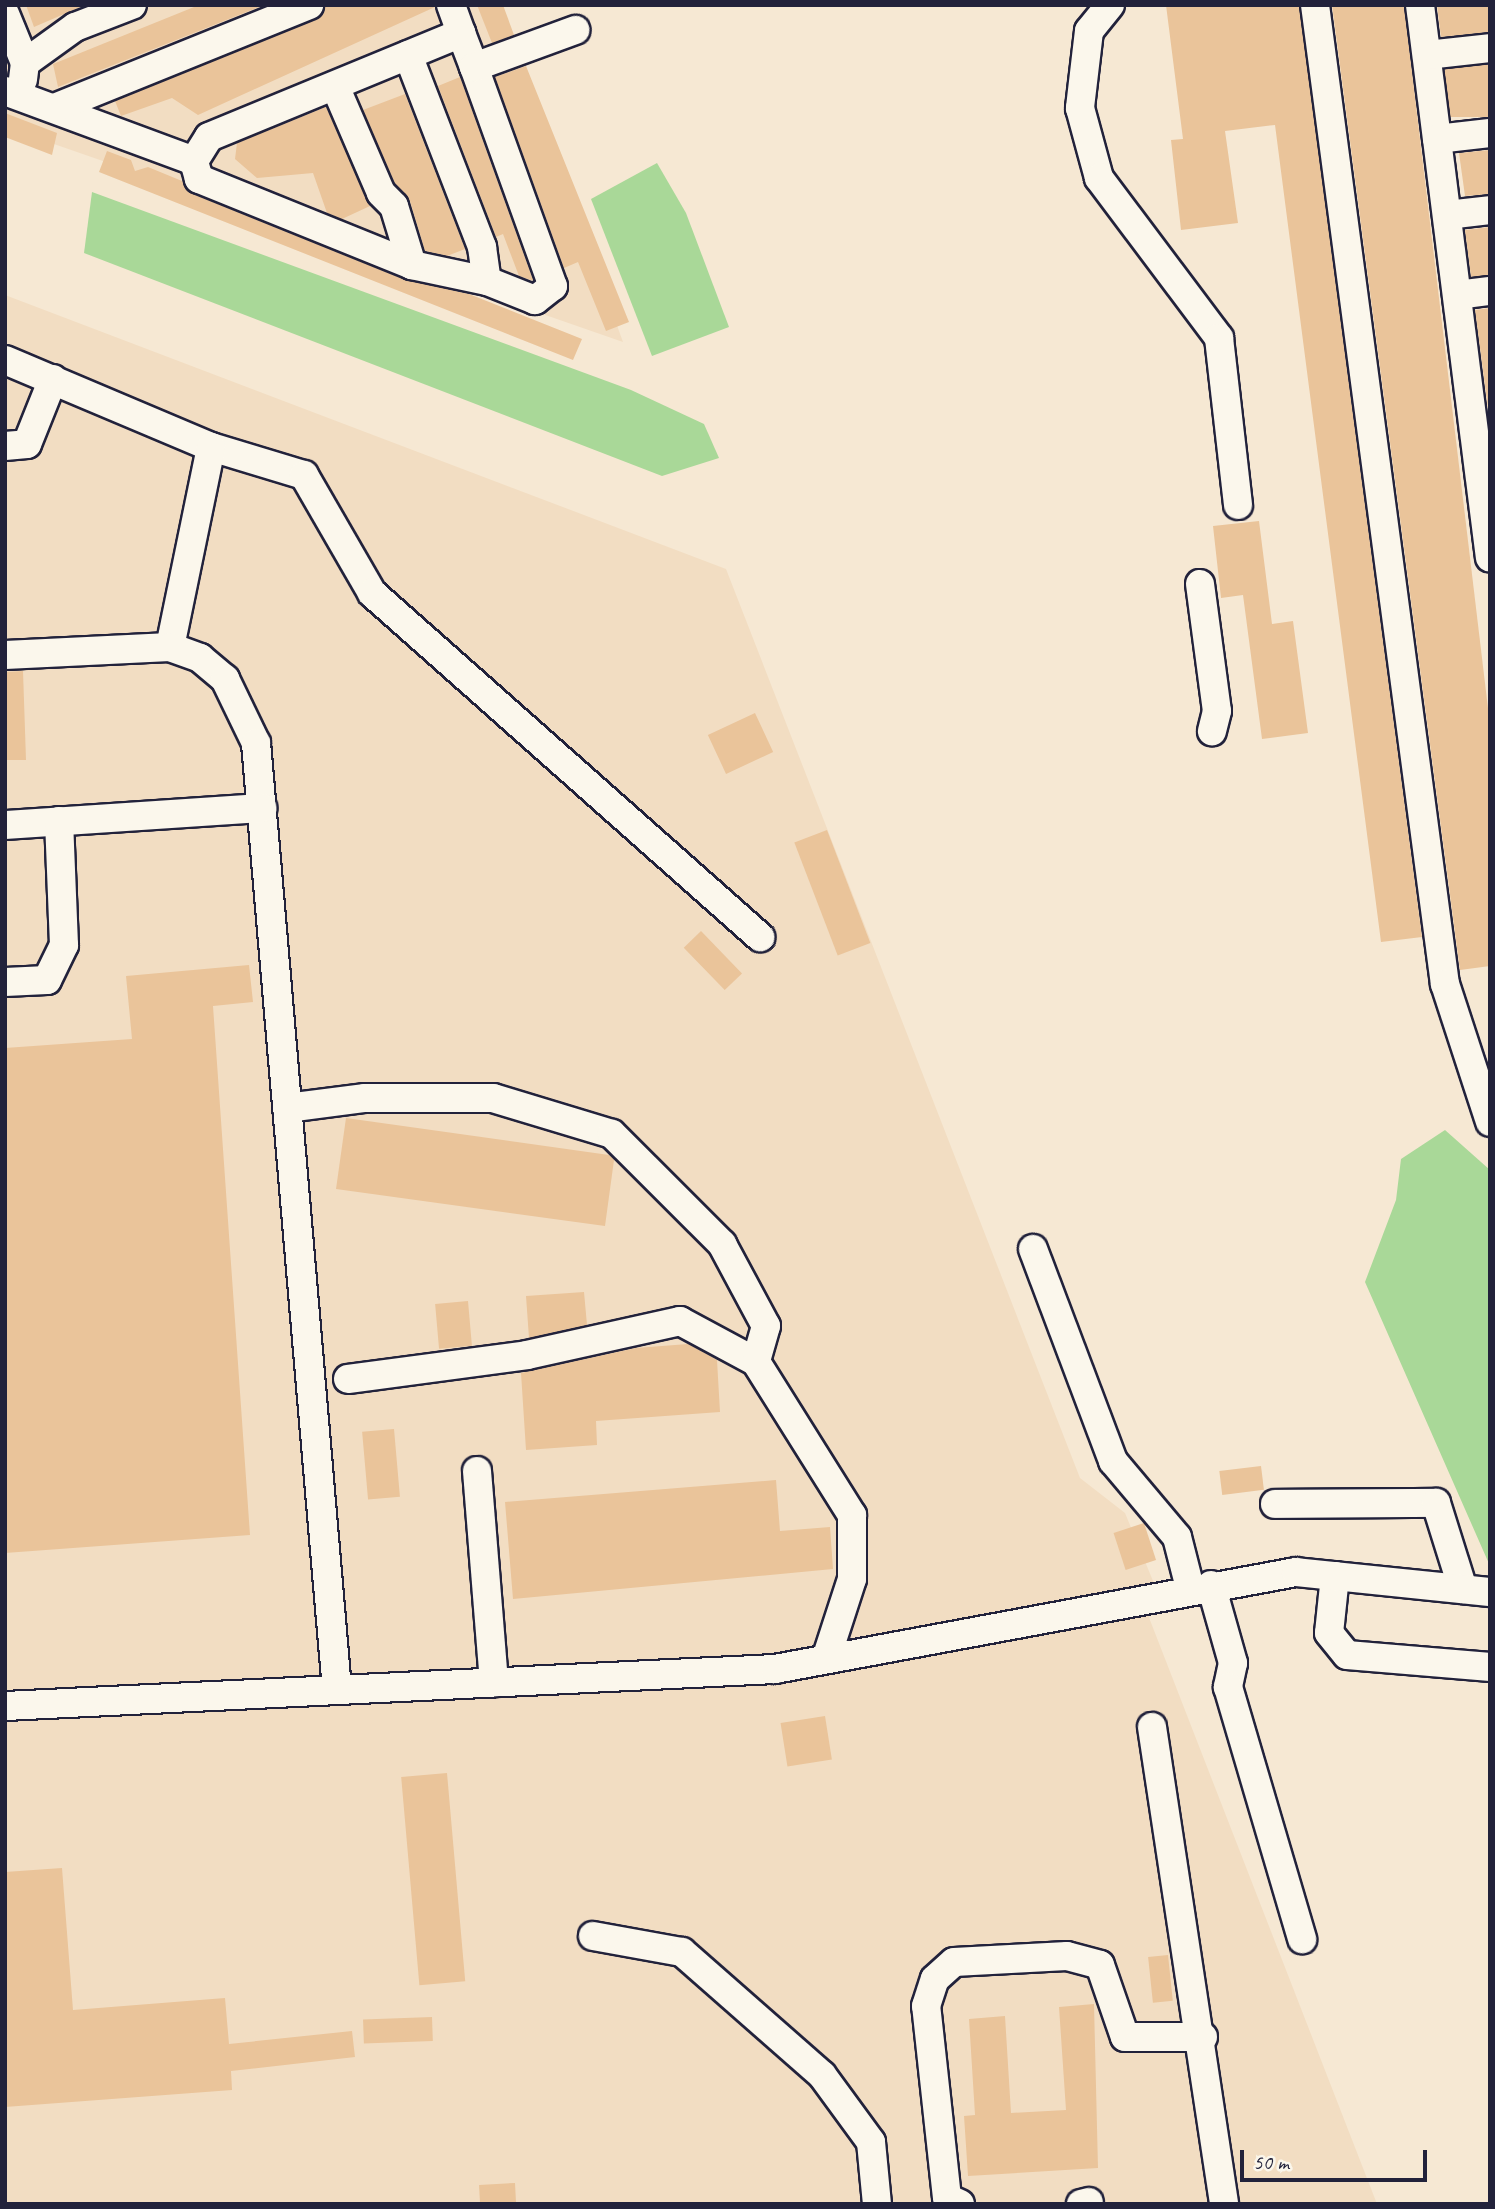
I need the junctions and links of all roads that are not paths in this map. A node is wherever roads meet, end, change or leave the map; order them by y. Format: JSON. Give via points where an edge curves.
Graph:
{"nodes":[{"id":1,"x":132,"y":5,"type":"edge"},
{"id":2,"x":309,"y":5,"type":"edge"},
{"id":3,"x":451,"y":5,"type":"edge"},
{"id":4,"x":1110,"y":5,"type":"edge"},
{"id":5,"x":1315,"y":5,"type":"edge"},
{"id":6,"x":1420,"y":5,"type":"edge"},
{"id":7,"x":5,"y":13,"type":"edge"},
{"id":8,"x":71,"y":16,"type":"edge"},
{"id":9,"x":575,"y":30,"type":"dead end"},
{"id":10,"x":461,"y":33,"type":"junction"},
{"id":11,"x":1490,"y":48,"type":"edge"},
{"id":12,"x":408,"y":55,"type":"junction"},
{"id":13,"x":1427,"y":55,"type":"junction"},
{"id":14,"x":25,"y":63,"type":"junction"},
{"id":15,"x":474,"y":67,"type":"junction"},
{"id":16,"x":335,"y":86,"type":"junction"},
{"id":17,"x":14,"y":94,"type":"edge"},
{"id":18,"x":57,"y":107,"type":"junction"},
{"id":19,"x":1490,"y":133,"type":"edge"},
{"id":20,"x":1437,"y":139,"type":"junction"},
{"id":21,"x":194,"y":161,"type":"junction"},
{"id":22,"x":1490,"y":210,"type":"edge"},
{"id":23,"x":1447,"y":215,"type":"junction"},
{"id":24,"x":412,"y":265,"type":"junction"},
{"id":25,"x":487,"y":281,"type":"junction"},
{"id":26,"x":1490,"y":291,"type":"edge"},
{"id":27,"x":1457,"y":295,"type":"junction"},
{"id":28,"x":5,"y":360,"type":"edge"},
{"id":29,"x":1478,"y":373,"type":"edge"},
{"id":30,"x":53,"y":379,"type":"junction"},
{"id":31,"x":5,"y":446,"type":"edge"},
{"id":32,"x":211,"y":447,"type":"junction"},
{"id":33,"x":1483,"y":451,"type":"edge"},
{"id":34,"x":1238,"y":505,"type":"dead end"},
{"id":35,"x":1488,"y":529,"type":"edge"},
{"id":36,"x":1490,"y":558,"type":"edge"},
{"id":37,"x":1200,"y":584,"type":"dead end"},
{"id":38,"x":170,"y":647,"type":"junction"},
{"id":39,"x":5,"y":655,"type":"edge"},
{"id":40,"x":1212,"y":731,"type":"dead end"},
{"id":41,"x":262,"y":808,"type":"junction"},
{"id":42,"x":59,"y":821,"type":"junction"},
{"id":43,"x":5,"y":825,"type":"edge"},
{"id":44,"x":760,"y":937,"type":"dead end"},
{"id":45,"x":5,"y":982,"type":"edge"},
{"id":46,"x":287,"y":1108,"type":"junction"},
{"id":47,"x":1490,"y":1122,"type":"edge"},
{"id":48,"x":1033,"y":1249,"type":"dead end"},
{"id":49,"x":756,"y":1362,"type":"junction"},
{"id":50,"x":348,"y":1379,"type":"dead end"},
{"id":51,"x":477,"y":1471,"type":"dead end"},
{"id":52,"x":1275,"y":1504,"type":"dead end"},
{"id":53,"x":1335,"y":1576,"type":"junction"},
{"id":54,"x":1201,"y":1586,"type":"junction"},
{"id":55,"x":1476,"y":1591,"type":"edge"},
{"id":56,"x":826,"y":1659,"type":"junction"},
{"id":57,"x":1490,"y":1667,"type":"edge"},
{"id":58,"x":494,"y":1682,"type":"junction"},
{"id":59,"x":337,"y":1689,"type":"junction"},
{"id":60,"x":5,"y":1706,"type":"edge"},
{"id":61,"x":1152,"y":1727,"type":"dead end"},
{"id":62,"x":593,"y":1936,"type":"dead end"},
{"id":63,"x":1301,"y":1940,"type":"dead end"},
{"id":64,"x":1203,"y":2037,"type":"junction"},
{"id":65,"x":877,"y":2204,"type":"edge"},
{"id":66,"x":960,"y":2204,"type":"edge"},
{"id":67,"x":1224,"y":2204,"type":"edge"}],
"edges":[{"from":1,"to":8,"type":"lane"},
{"from":2,"to":18,"type":"lane"},
{"from":3,"to":10,"type":"lane"},
{"from":4,"to":34,"type":"lane","via":[[1089,31],[1080,108],[1099,178],[1219,338]]},
{"from":5,"to":47,"type":"lane","via":[[1445,984]]},
{"from":6,"to":13,"type":"lane"},
{"from":7,"to":14,"type":"lane"},
{"from":8,"to":14,"type":"lane"},
{"from":9,"to":15,"type":"lane"},
{"from":10,"to":12,"type":"lane"},
{"from":10,"to":15,"type":"lane"},
{"from":11,"to":13,"type":"lane"},
{"from":12,"to":16,"type":"lane"},
{"from":12,"to":25,"type":"lane","via":[[482,247]]},
{"from":13,"to":20,"type":"lane"},
{"from":14,"to":17,"type":"lane"},
{"from":15,"to":25,"type":"lane","via":[[553,286],[535,300]]},
{"from":16,"to":21,"type":"lane","via":[[209,136]]},
{"from":16,"to":24,"type":"lane","via":[[381,193],[394,206]]},
{"from":17,"to":18,"type":"lane"},
{"from":18,"to":21,"type":"lane"},
{"from":19,"to":20,"type":"lane"},
{"from":20,"to":23,"type":"lane"},
{"from":21,"to":24,"type":"lane","via":[[199,179]]},
{"from":22,"to":23,"type":"lane"},
{"from":23,"to":27,"type":"lane"},
{"from":24,"to":25,"type":"lane"},
{"from":26,"to":27,"type":"lane"},
{"from":27,"to":29,"type":"lane"},
{"from":28,"to":30,"type":"lane"},
{"from":29,"to":33,"type":"lane"},
{"from":30,"to":31,"type":"lane","via":[[27,444]]},
{"from":30,"to":32,"type":"lane"},
{"from":32,"to":38,"type":"lane"},
{"from":32,"to":44,"type":"lane","via":[[304,474],[373,593]]},
{"from":33,"to":35,"type":"lane"},
{"from":35,"to":36,"type":"lane"},
{"from":37,"to":40,"type":"lane","via":[[1217,711]]},
{"from":38,"to":39,"type":"lane"},
{"from":38,"to":41,"type":"lane","via":[[200,658],[244,707],[256,743]]},
{"from":41,"to":42,"type":"lane"},
{"from":41,"to":46,"type":"lane"},
{"from":42,"to":43,"type":"lane"},
{"from":42,"to":45,"type":"lane","via":[[64,945],[47,980]]},
{"from":46,"to":49,"type":"lane","via":[[365,1098],[493,1098],[612,1134],[722,1244],[766,1326]]},
{"from":46,"to":59,"type":"lane"},
{"from":48,"to":54,"type":"lane","via":[[1113,1461],[1177,1537]]},
{"from":49,"to":50,"type":"lane","via":[[680,1321],[527,1355]]},
{"from":49,"to":56,"type":"lane","via":[[852,1515],[852,1579]]},
{"from":51,"to":58,"type":"lane"},
{"from":52,"to":55,"type":"lane","via":[[1437,1503]]},
{"from":53,"to":54,"type":"lane","via":[[1296,1572]]},
{"from":53,"to":55,"type":"lane"},
{"from":53,"to":57,"type":"lane","via":[[1329,1633],[1347,1655]]},
{"from":54,"to":56,"type":"lane"},
{"from":54,"to":63,"type":"lane","via":[[1233,1663],[1228,1687]]},
{"from":56,"to":58,"type":"lane","via":[[775,1669]]},
{"from":58,"to":59,"type":"lane"},
{"from":59,"to":60,"type":"lane"},
{"from":61,"to":64,"type":"lane"},
{"from":62,"to":65,"type":"lane","via":[[682,1952],[822,2075],[871,2142]]},
{"from":64,"to":66,"type":"lane","via":[[1125,2037],[1100,1965],[1067,1956],[954,1962],[935,1979],[926,2006],[947,2199]]},
{"from":64,"to":67,"type":"lane"}]}
